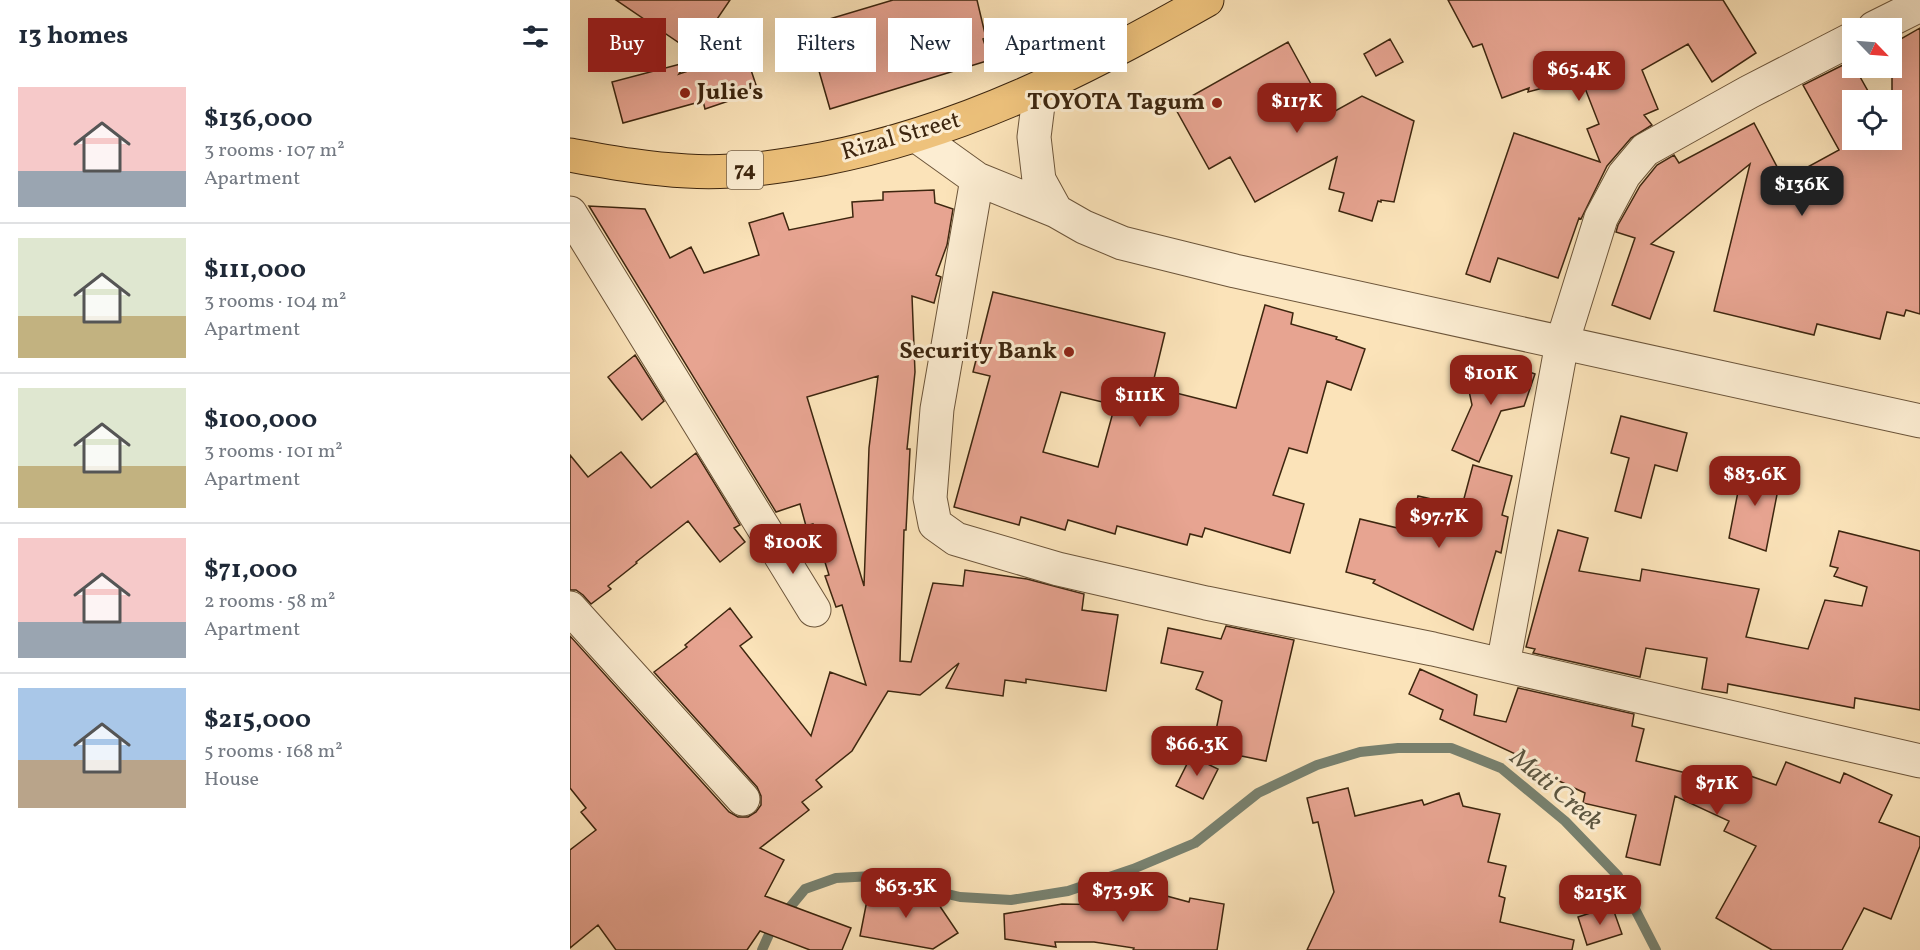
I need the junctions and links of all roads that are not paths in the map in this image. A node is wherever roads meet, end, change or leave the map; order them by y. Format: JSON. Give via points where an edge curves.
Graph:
{"nodes":[{"id":1,"x":1207,"y":0,"type":"edge"},
{"id":2,"x":1920,"y":5,"type":"edge"},
{"id":3,"x":1894,"y":18,"type":"edge"},
{"id":4,"x":1842,"y":44,"type":"edge"},
{"id":5,"x":1040,"y":89,"type":"junction"},
{"id":6,"x":917,"y":136,"type":"junction"},
{"id":7,"x":570,"y":155,"type":"edge"},
{"id":8,"x":977,"y":179,"type":"junction"},
{"id":9,"x":1056,"y":211,"type":"junction"},
{"id":10,"x":570,"y":213,"type":"edge"},
{"id":11,"x":1562,"y":343,"type":"junction"},
{"id":12,"x":1920,"y":422,"type":"edge"},
{"id":13,"x":570,"y":608,"type":"edge"},
{"id":14,"x":814,"y":610,"type":"dead end"},
{"id":15,"x":1503,"y":665,"type":"junction"},
{"id":16,"x":1920,"y":761,"type":"edge"},
{"id":17,"x":743,"y":799,"type":"dead end"}],
"edges":[{"from":1,"to":5,"type":"main road","name":"Rizal Street","number":"74"},
{"from":2,"to":3,"type":"street"},
{"from":4,"to":11,"type":"street","via":[[1645,150],[1624,175],[1601,218]]},
{"from":5,"to":6,"type":"main road","name":"Rizal Street","number":"74"},
{"from":5,"to":9,"type":"street","via":[[1034,137],[1039,180]]},
{"from":6,"to":7,"type":"main road","name":"Rizal Street","number":"74","via":[[822,159],[742,170],[689,172]]},
{"from":6,"to":8,"type":"street"},
{"from":8,"to":9,"type":"street"},
{"from":8,"to":15,"type":"street","via":[[937,409],[930,498],[935,524],[956,539],[1058,569]]},
{"from":9,"to":11,"type":"street","via":[[1122,243]]},
{"from":10,"to":14,"type":"street"},
{"from":11,"to":12,"type":"street"},
{"from":11,"to":15,"type":"street"},
{"from":13,"to":17,"type":"street"},
{"from":15,"to":16,"type":"street"}]}
